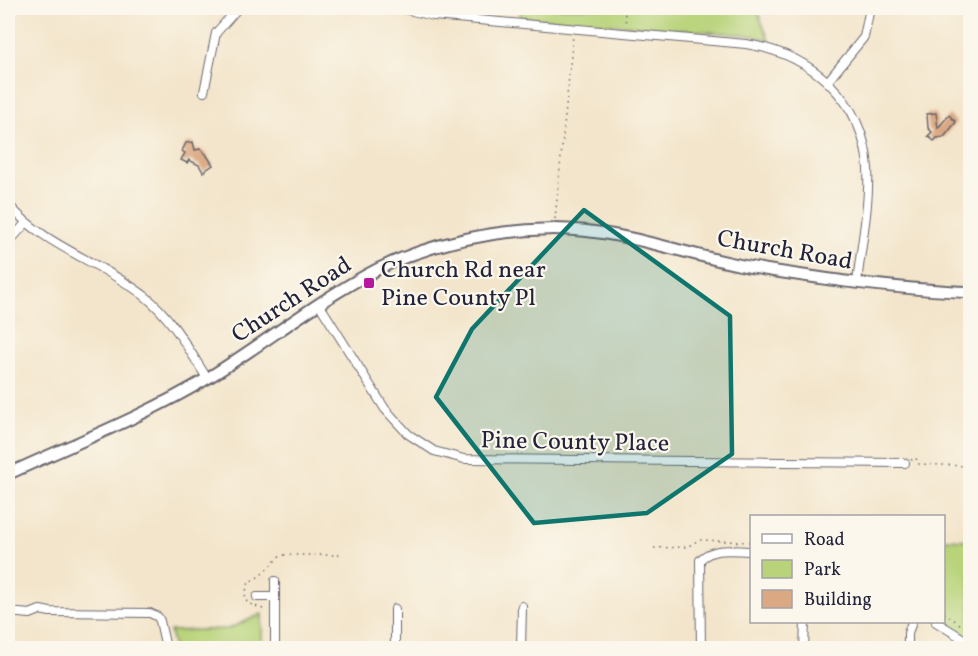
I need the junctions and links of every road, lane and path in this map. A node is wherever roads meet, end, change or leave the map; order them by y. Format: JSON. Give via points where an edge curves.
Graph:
{"nodes":[{"id":1,"x":238,"y":8,"type":"edge"},
{"id":2,"x":399,"y":8,"type":"edge"},
{"id":3,"x":624,"y":8,"type":"edge"},
{"id":4,"x":870,"y":8,"type":"edge"},
{"id":5,"x":573,"y":28,"type":"junction"},
{"id":6,"x":627,"y":33,"type":"junction"},
{"id":7,"x":828,"y":81,"type":"junction"},
{"id":8,"x":204,"y":92,"type":"dead end"},
{"id":9,"x":8,"y":204,"type":"edge"},
{"id":10,"x":555,"y":220,"type":"dead end"},
{"id":11,"x":26,"y":223,"type":"junction"},
{"id":12,"x":8,"y":243,"type":"edge"},
{"id":13,"x":857,"y":283,"type":"junction"},
{"id":14,"x":970,"y":292,"type":"edge"},
{"id":15,"x":320,"y":304,"type":"junction"},
{"id":16,"x":207,"y":378,"type":"junction"},
{"id":17,"x":905,"y":464,"type":"joint"},
{"id":18,"x":970,"y":466,"type":"edge"},
{"id":19,"x":8,"y":474,"type":"edge"},
{"id":20,"x":750,"y":542,"type":"edge"},
{"id":21,"x":654,"y":548,"type":"dead end"},
{"id":22,"x":750,"y":551,"type":"edge"},
{"id":23,"x":340,"y":555,"type":"dead end"},
{"id":24,"x":275,"y":581,"type":"dead end"},
{"id":25,"x":257,"y":597,"type":"dead end"},
{"id":26,"x":275,"y":597,"type":"junction"},
{"id":27,"x":522,"y":606,"type":"dead end"},
{"id":28,"x":263,"y":609,"type":"dead end"},
{"id":29,"x":395,"y":609,"type":"dead end"},
{"id":30,"x":8,"y":612,"type":"edge"},
{"id":31,"x":945,"y":614,"type":"edge"},
{"id":32,"x":804,"y":623,"type":"edge"},
{"id":33,"x":911,"y":623,"type":"edge"},
{"id":34,"x":939,"y":623,"type":"edge"},
{"id":35,"x":970,"y":631,"type":"edge"},
{"id":36,"x":970,"y":643,"type":"edge"},
{"id":37,"x":166,"y":648,"type":"edge"},
{"id":38,"x":275,"y":648,"type":"edge"},
{"id":39,"x":395,"y":648,"type":"edge"},
{"id":40,"x":521,"y":648,"type":"edge"},
{"id":41,"x":701,"y":648,"type":"edge"},
{"id":42,"x":804,"y":648,"type":"edge"},
{"id":43,"x":908,"y":648,"type":"edge"}],
"edges":[{"from":1,"to":8,"type":"street","via":[[216,33]]},
{"from":2,"to":5,"type":"street","via":[[434,16]]},
{"from":3,"to":6,"type":"path"},
{"from":4,"to":7,"type":"street","via":[[864,37]]},
{"from":5,"to":6,"type":"street"},
{"from":5,"to":10,"type":"path"},
{"from":6,"to":7,"type":"street","via":[[767,48],[804,63]]},
{"from":7,"to":13,"type":"street","via":[[852,113],[867,157]]},
{"from":9,"to":11,"type":"street"},
{"from":11,"to":12,"type":"street"},
{"from":11,"to":16,"type":"street","via":[[145,296],[165,316]]},
{"from":13,"to":14,"type":"main road","name":"Church Road"},
{"from":13,"to":15,"type":"main road","name":"Church Road","via":[[750,267],[616,234],[531,230],[484,235],[431,248],[378,269]]},
{"from":15,"to":16,"type":"main road","name":"Church Road"},
{"from":15,"to":17,"type":"street","name":"Pine County Place","via":[[385,409],[408,435],[434,451],[464,459]]},
{"from":16,"to":19,"type":"main road","name":"Church Road"},
{"from":17,"to":18,"type":"path","via":[[916,458],[918,464]]},
{"from":20,"to":21,"type":"path","via":[[699,540],[687,547]]},
{"from":22,"to":41,"type":"street","via":[[716,550],[700,560]]},
{"from":23,"to":28,"type":"path","via":[[279,557],[246,588],[248,603]]},
{"from":24,"to":26,"type":"street"},
{"from":25,"to":26,"type":"street"},
{"from":26,"to":38,"type":"street"},
{"from":27,"to":40,"type":"street"},
{"from":29,"to":39,"type":"street"},
{"from":30,"to":37,"type":"street","via":[[150,613],[160,621]]},
{"from":31,"to":35,"type":"path"},
{"from":32,"to":42,"type":"street"},
{"from":33,"to":43,"type":"street"},
{"from":34,"to":36,"type":"street"}]}
